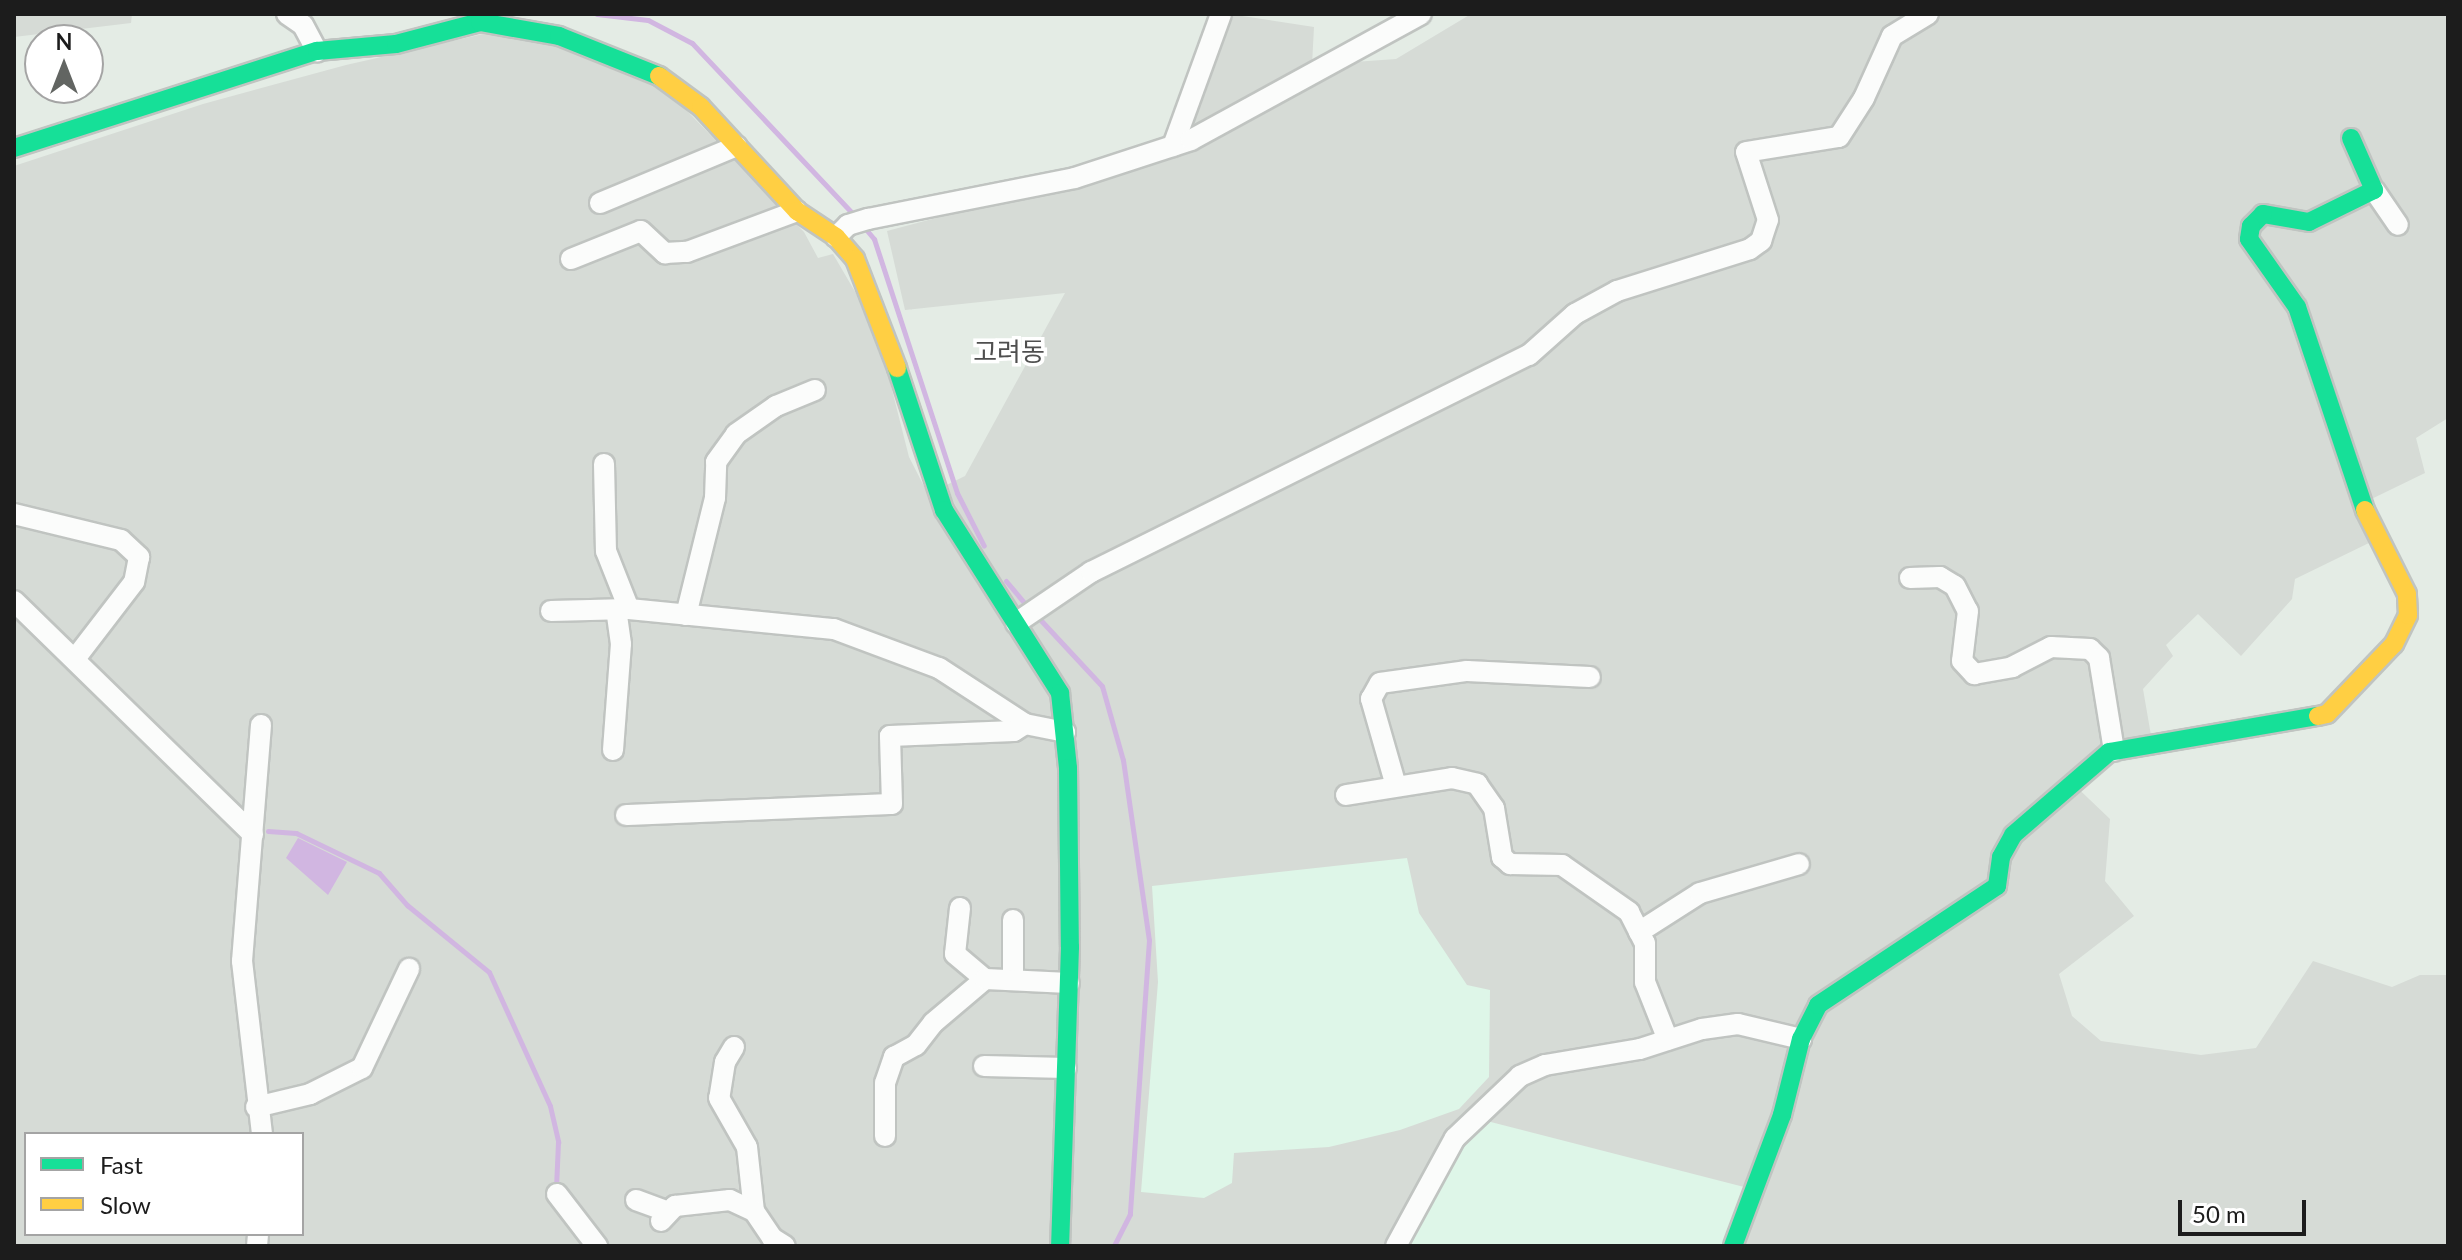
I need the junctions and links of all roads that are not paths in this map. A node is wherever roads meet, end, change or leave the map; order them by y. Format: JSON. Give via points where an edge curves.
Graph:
{"nodes":[{"id":1,"x":287,"y":14,"type":"edge"},
{"id":2,"x":1221,"y":14,"type":"edge"},
{"id":3,"x":1421,"y":14,"type":"edge"},
{"id":4,"x":1928,"y":14,"type":"edge"},
{"id":5,"x":482,"y":18,"type":"edge"},
{"id":6,"x":317,"y":51,"type":"junction"},
{"id":7,"x":2351,"y":138,"type":"dead end"},
{"id":8,"x":737,"y":146,"type":"junction"},
{"id":9,"x":1173,"y":146,"type":"junction"},
{"id":10,"x":14,"y":148,"type":"edge"},
{"id":11,"x":2374,"y":190,"type":"junction"},
{"id":12,"x":600,"y":203,"type":"dead end"},
{"id":13,"x":797,"y":211,"type":"junction"},
{"id":14,"x":2398,"y":225,"type":"dead end"},
{"id":15,"x":842,"y":231,"type":"junction"},
{"id":16,"x":571,"y":259,"type":"dead end"},
{"id":17,"x":815,"y":390,"type":"dead end"},
{"id":18,"x":604,"y":464,"type":"dead end"},
{"id":19,"x":14,"y":514,"type":"edge"},
{"id":20,"x":1910,"y":578,"type":"dead end"},
{"id":21,"x":14,"y":601,"type":"edge"},
{"id":22,"x":622,"y":610,"type":"junction"},
{"id":23,"x":551,"y":611,"type":"dead end"},
{"id":24,"x":686,"y":615,"type":"junction"},
{"id":25,"x":1020,"y":621,"type":"junction"},
{"id":26,"x":75,"y":659,"type":"junction"},
{"id":27,"x":1590,"y":677,"type":"dead end"},
{"id":28,"x":1025,"y":724,"type":"junction"},
{"id":29,"x":261,"y":725,"type":"dead end"},
{"id":30,"x":1065,"y":732,"type":"junction"},
{"id":31,"x":613,"y":750,"type":"dead end"},
{"id":32,"x":2114,"y":751,"type":"junction"},
{"id":33,"x":1396,"y":786,"type":"junction"},
{"id":34,"x":1346,"y":795,"type":"dead end"},
{"id":35,"x":626,"y":815,"type":"dead end"},
{"id":36,"x":253,"y":834,"type":"junction"},
{"id":37,"x":1799,"y":864,"type":"dead end"},
{"id":38,"x":960,"y":908,"type":"dead end"},
{"id":39,"x":1013,"y":920,"type":"dead end"},
{"id":40,"x":1639,"y":932,"type":"junction"},
{"id":41,"x":409,"y":969,"type":"dead end"},
{"id":42,"x":985,"y":979,"type":"junction"},
{"id":43,"x":1013,"y":980,"type":"junction"},
{"id":44,"x":1069,"y":983,"type":"junction"},
{"id":45,"x":1801,"y":1039,"type":"junction"},
{"id":46,"x":1668,"y":1040,"type":"junction"},
{"id":47,"x":734,"y":1047,"type":"dead end"},
{"id":48,"x":984,"y":1066,"type":"dead end"},
{"id":49,"x":1066,"y":1068,"type":"junction"},
{"id":50,"x":256,"y":1107,"type":"junction"},
{"id":51,"x":262,"y":1132,"type":"edge"},
{"id":52,"x":885,"y":1136,"type":"dead end"},
{"id":53,"x":557,"y":1194,"type":"dead end"},
{"id":54,"x":636,"y":1200,"type":"dead end"},
{"id":55,"x":754,"y":1211,"type":"junction"},
{"id":56,"x":597,"y":1246,"type":"edge"},
{"id":57,"x":785,"y":1246,"type":"edge"},
{"id":58,"x":1060,"y":1246,"type":"edge"},
{"id":59,"x":1396,"y":1246,"type":"edge"},
{"id":60,"x":1733,"y":1246,"type":"edge"}],
"edges":[{"from":1,"to":6,"type":"street","via":[[303,25]]},
{"from":2,"to":9,"type":"street"},
{"from":3,"to":9,"type":"street","via":[[1382,40]]},
{"from":4,"to":25,"type":"street","via":[[1892,36],[1864,98],[1839,137],[1746,152],[1768,220],[1761,241],[1750,249],[1617,291],[1575,314],[1529,355],[1091,572]]},
{"from":5,"to":6,"type":"street","via":[[396,44]]},
{"from":5,"to":8,"type":"street","via":[[627,60],[701,107]]},
{"from":6,"to":10,"type":"street"},
{"from":7,"to":11,"type":"street"},
{"from":8,"to":12,"type":"street"},
{"from":8,"to":13,"type":"street"},
{"from":9,"to":15,"type":"street","via":[[1075,178],[868,219]]},
{"from":11,"to":14,"type":"street"},
{"from":11,"to":32,"type":"street","via":[[2309,222],[2263,214],[2251,226],[2249,239],[2297,307],[2359,498],[2407,594],[2408,615],[2394,644],[2327,714]]},
{"from":13,"to":15,"type":"street"},
{"from":13,"to":16,"type":"street","via":[[687,252],[665,253],[641,231]]},
{"from":15,"to":25,"type":"street","via":[[874,297],[944,510]]},
{"from":17,"to":24,"type":"street","via":[[776,406],[736,434],[716,462],[715,498]]},
{"from":18,"to":22,"type":"street","via":[[606,551]]},
{"from":19,"to":26,"type":"street","via":[[121,540],[139,557],[134,582]]},
{"from":20,"to":32,"type":"street","via":[[1940,577],[1955,586],[1968,611],[1962,661],[1974,674],[2012,667],[2051,647],[2090,649],[2099,658]]},
{"from":21,"to":26,"type":"street"},
{"from":22,"to":23,"type":"street"},
{"from":22,"to":24,"type":"street"},
{"from":22,"to":31,"type":"street"},
{"from":24,"to":28,"type":"street","via":[[834,629],[939,668]]},
{"from":25,"to":30,"type":"street","via":[[1060,693]]},
{"from":26,"to":36,"type":"street"},
{"from":27,"to":33,"type":"street","via":[[1467,671],[1380,683],[1371,699]]},
{"from":28,"to":30,"type":"street"},
{"from":28,"to":35,"type":"street","via":[[1014,731],[890,736],[892,804]]},
{"from":29,"to":36,"type":"street"},
{"from":30,"to":44,"type":"street"},
{"from":32,"to":45,"type":"street","via":[[2082,772],[2013,835],[2001,857],[1997,886],[1818,1005]]},
{"from":33,"to":34,"type":"street"},
{"from":33,"to":40,"type":"street","via":[[1452,778],[1477,784],[1494,808],[1502,857],[1510,864],[1562,865],[1629,912]]},
{"from":36,"to":50,"type":"street","via":[[242,961]]},
{"from":37,"to":40,"type":"street","via":[[1700,893]]},
{"from":38,"to":42,"type":"street","via":[[955,954]]},
{"from":39,"to":43,"type":"street"},
{"from":40,"to":46,"type":"street","via":[[1645,943],[1645,982]]},
{"from":41,"to":50,"type":"street","via":[[362,1068],[310,1094]]},
{"from":42,"to":43,"type":"street"},
{"from":42,"to":52,"type":"street","via":[[933,1023],[916,1045],[894,1057],[885,1083]]},
{"from":43,"to":44,"type":"street"},
{"from":44,"to":49,"type":"street"},
{"from":45,"to":46,"type":"street","via":[[1738,1024]]},
{"from":45,"to":60,"type":"street","via":[[1782,1115]]},
{"from":46,"to":59,"type":"street","via":[[1545,1065],[1520,1076],[1455,1138]]},
{"from":47,"to":55,"type":"street","via":[[725,1062],[719,1098],[747,1147]]},
{"from":48,"to":49,"type":"street"},
{"from":49,"to":58,"type":"street"},
{"from":50,"to":51,"type":"street"},
{"from":53,"to":56,"type":"street"},
{"from":54,"to":55,"type":"street","via":[[664,1216],[730,1200]]},
{"from":55,"to":57,"type":"street","via":[[772,1238]]}]}
